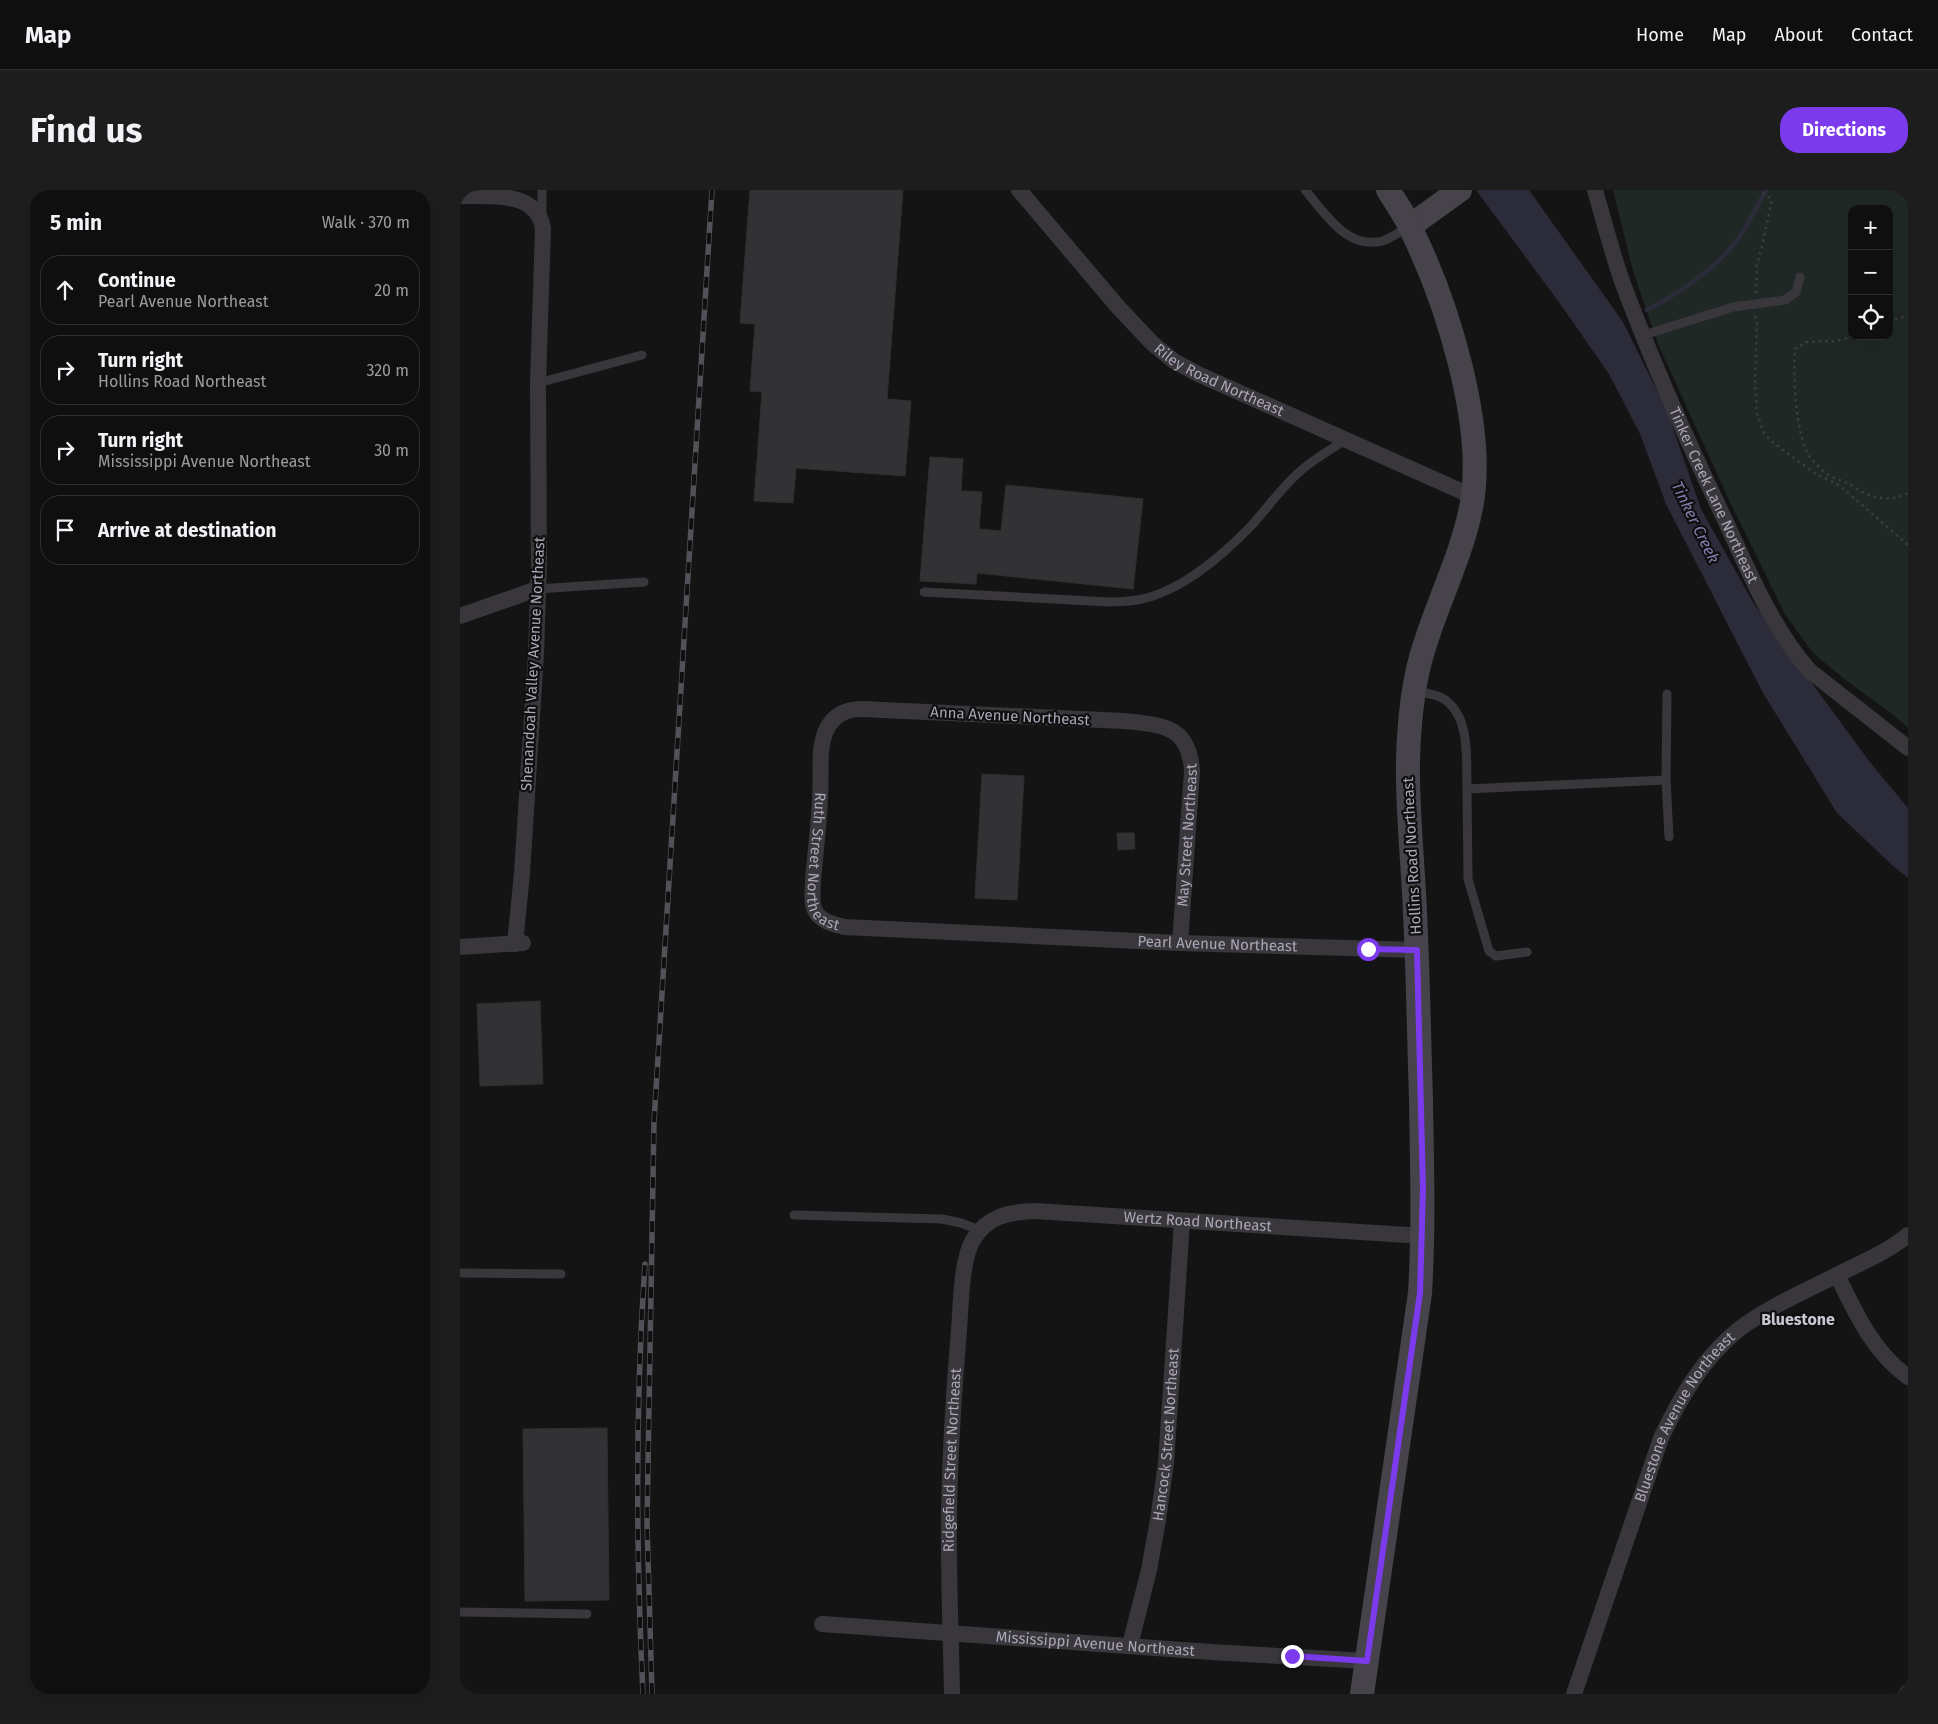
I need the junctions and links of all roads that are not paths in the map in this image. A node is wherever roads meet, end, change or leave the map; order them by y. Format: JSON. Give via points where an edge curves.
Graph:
{"nodes":[{"id":1,"x":542,"y":190,"type":"edge"},
{"id":2,"x":1019,"y":190,"type":"edge"},
{"id":3,"x":1306,"y":190,"type":"edge"},
{"id":4,"x":1388,"y":190,"type":"edge"},
{"id":5,"x":1595,"y":190,"type":"edge"},
{"id":6,"x":460,"y":196,"type":"edge"},
{"id":7,"x":1452,"y":196,"type":"edge"},
{"id":8,"x":542,"y":220,"type":"junction"},
{"id":9,"x":1410,"y":226,"type":"junction"},
{"id":10,"x":1800,"y":278,"type":"dead end"},
{"id":11,"x":1644,"y":335,"type":"junction"},
{"id":12,"x":642,"y":355,"type":"dead end"},
{"id":13,"x":538,"y":383,"type":"junction"},
{"id":14,"x":1347,"y":439,"type":"junction"},
{"id":15,"x":1472,"y":496,"type":"junction"},
{"id":16,"x":644,"y":582,"type":"dead end"},
{"id":17,"x":538,"y":588,"type":"junction"},
{"id":18,"x":924,"y":592,"type":"dead end"},
{"id":19,"x":460,"y":616,"type":"edge"},
{"id":20,"x":1414,"y":690,"type":"junction"},
{"id":21,"x":1667,"y":694,"type":"dead end"},
{"id":22,"x":902,"y":711,"type":"joint"},
{"id":23,"x":1118,"y":721,"type":"joint"},
{"id":24,"x":1908,"y":748,"type":"edge"},
{"id":25,"x":1666,"y":780,"type":"junction"},
{"id":26,"x":1467,"y":789,"type":"junction"},
{"id":27,"x":1669,"y":837,"type":"dead end"},
{"id":28,"x":1018,"y":935,"type":"joint"},
{"id":29,"x":1180,"y":943,"type":"junction"},
{"id":30,"x":460,"y":947,"type":"edge"},
{"id":31,"x":1417,"y":950,"type":"junction"},
{"id":32,"x":1527,"y":952,"type":"dead end"},
{"id":33,"x":794,"y":1215,"type":"dead end"},
{"id":34,"x":1182,"y":1221,"type":"junction"},
{"id":35,"x":979,"y":1230,"type":"junction"},
{"id":36,"x":1908,"y":1235,"type":"edge"},
{"id":37,"x":1423,"y":1236,"type":"junction"},
{"id":38,"x":460,"y":1273,"type":"edge"},
{"id":39,"x":561,"y":1274,"type":"dead end"},
{"id":40,"x":1837,"y":1274,"type":"junction"},
{"id":41,"x":1908,"y":1377,"type":"edge"},
{"id":42,"x":460,"y":1612,"type":"edge"},
{"id":43,"x":587,"y":1614,"type":"dead end"},
{"id":44,"x":822,"y":1624,"type":"dead end"},
{"id":45,"x":951,"y":1633,"type":"junction"},
{"id":46,"x":1130,"y":1645,"type":"junction"},
{"id":47,"x":1367,"y":1661,"type":"junction"},
{"id":48,"x":952,"y":1694,"type":"edge"},
{"id":49,"x":1362,"y":1694,"type":"edge"},
{"id":50,"x":1574,"y":1694,"type":"edge"}],
"edges":[{"from":1,"to":8,"type":"lane"},
{"from":2,"to":14,"type":"street","name":"Riley Road Northeast","via":[[1118,307],[1160,350],[1198,374]]},
{"from":3,"to":9,"type":"lane","via":[[1345,234],[1359,241],[1373,243],[1385,240]]},
{"from":4,"to":9,"type":"main road","name":"Hollins Road Northeast"},
{"from":5,"to":11,"type":"street","name":"Tinker Creek Lane Northeast","via":[[1623,283]]},
{"from":6,"to":8,"type":"street","via":[[516,197],[528,202]]},
{"from":7,"to":9,"type":"main road"},
{"from":8,"to":13,"type":"street","name":"Shenandoah Valley Avenue Northeast"},
{"from":9,"to":15,"type":"main road","name":"Hollins Road Northeast","via":[[1440,297],[1465,386],[1474,466]]},
{"from":10,"to":11,"type":"lane","via":[[1796,292],[1785,300],[1733,307]]},
{"from":11,"to":24,"type":"street","name":"Tinker Creek Lane Northeast","via":[[1695,458],[1740,554],[1799,659]]},
{"from":12,"to":13,"type":"lane"},
{"from":13,"to":17,"type":"street","name":"Shenandoah Valley Avenue Northeast"},
{"from":14,"to":15,"type":"street","name":"Riley Road Northeast"},
{"from":14,"to":18,"type":"lane","via":[[1298,474],[1228,548],[1170,589],[1151,597],[1109,602]]},
{"from":15,"to":20,"type":"main road","name":"Hollins Road Northeast","via":[[1462,541],[1423,651]]},
{"from":16,"to":17,"type":"lane"},
{"from":17,"to":19,"type":"street"},
{"from":17,"to":30,"type":"street","name":"Shenandoah Valley Avenue Northeast","via":[[519,944]]},
{"from":20,"to":26,"type":"lane","via":[[1443,698],[1458,713],[1466,743]]},
{"from":20,"to":31,"type":"main road","name":"Hollins Road Northeast","via":[[1408,763]]},
{"from":21,"to":25,"type":"lane"},
{"from":22,"to":23,"type":"street","name":"Anna Avenue Northeast"},
{"from":22,"to":28,"type":"street","name":"Ruth Street Northeast","via":[[850,710],[831,721],[826,731],[821,751],[814,910],[829,922],[845,927]]},
{"from":23,"to":29,"type":"street","name":"May Street Northeast","via":[[1162,725],[1182,738],[1189,750],[1192,771]]},
{"from":25,"to":26,"type":"lane"},
{"from":25,"to":27,"type":"lane"},
{"from":26,"to":32,"type":"lane","via":[[1468,879],[1489,951],[1496,956]]},
{"from":28,"to":29,"type":"street","name":"Pearl Avenue Northeast"},
{"from":29,"to":31,"type":"street","name":"Pearl Avenue Northeast"},
{"from":31,"to":37,"type":"main road","name":"Hollins Road Northeast"},
{"from":33,"to":35,"type":"lane","via":[[942,1219]]},
{"from":34,"to":35,"type":"street","name":"Wertz Road Northeast","via":[[1035,1211],[1002,1215]]},
{"from":34,"to":37,"type":"street","name":"Wertz Road Northeast"},
{"from":34,"to":46,"type":"street","name":"Hancock Street Northeast","via":[[1166,1463],[1155,1538]]},
{"from":35,"to":45,"type":"street","name":"Ridgefield Street Northeast","via":[[967,1255],[956,1364],[949,1491]]},
{"from":36,"to":40,"type":"street","name":"Bluestone Avenue Northeast","via":[[1876,1256]]},
{"from":37,"to":47,"type":"main road","name":"Hollins Road Northeast","via":[[1420,1293]]},
{"from":38,"to":39,"type":"lane"},
{"from":40,"to":41,"type":"street","via":[[1868,1333],[1884,1356]]},
{"from":40,"to":50,"type":"street","name":"Bluestone Avenue Northeast","via":[[1740,1329],[1709,1359],[1690,1384],[1661,1438]]},
{"from":42,"to":43,"type":"lane"},
{"from":44,"to":45,"type":"street","name":"Mississippi Avenue Northeast"},
{"from":45,"to":46,"type":"street","name":"Mississippi Avenue Northeast"},
{"from":45,"to":48,"type":"street","name":"Ridgefield Street Northeast"},
{"from":46,"to":47,"type":"street","name":"Mississippi Avenue Northeast"},
{"from":47,"to":49,"type":"main road","name":"Hollins Road Northeast"}]}
